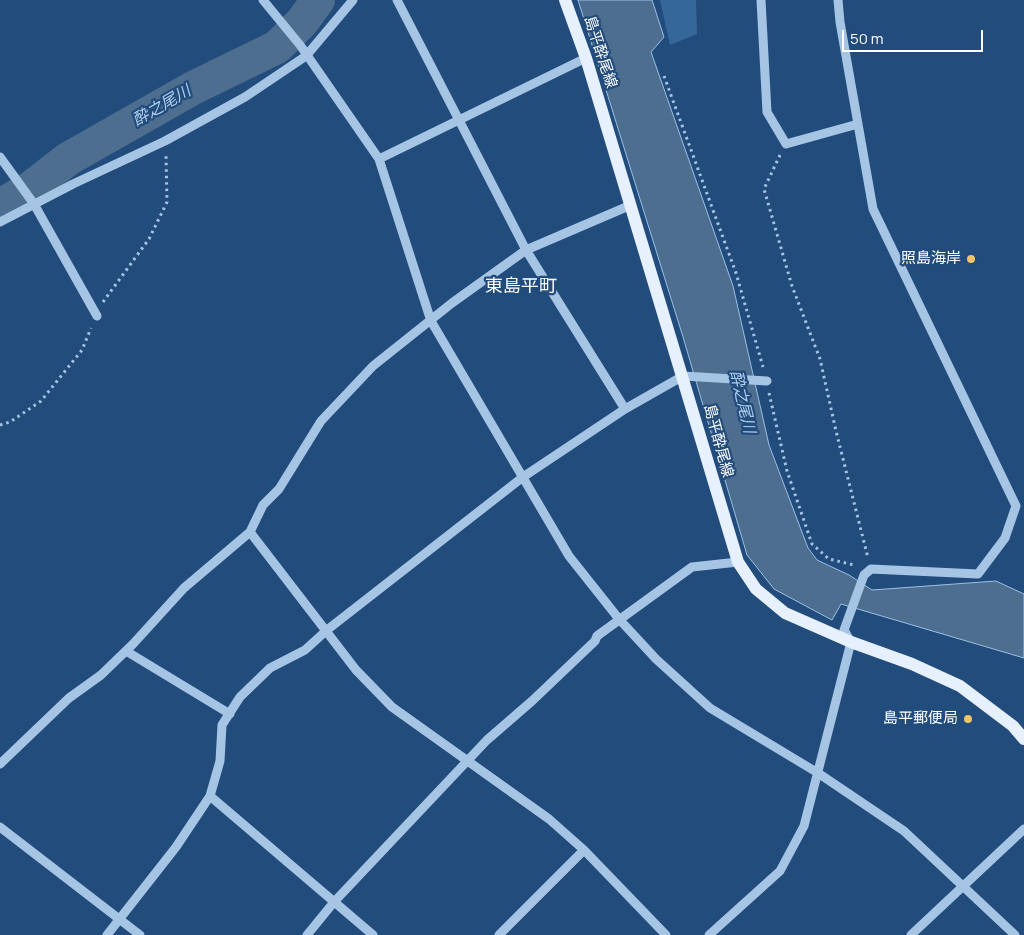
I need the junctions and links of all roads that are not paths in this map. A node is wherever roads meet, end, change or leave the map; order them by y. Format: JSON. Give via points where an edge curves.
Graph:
{"nodes":[{"id":1,"x":263,"y":0,"type":"edge"},
{"id":2,"x":353,"y":0,"type":"edge"},
{"id":3,"x":396,"y":0,"type":"edge"},
{"id":4,"x":565,"y":0,"type":"edge"},
{"id":5,"x":761,"y":0,"type":"edge"},
{"id":6,"x":838,"y":0,"type":"edge"},
{"id":7,"x":306,"y":56,"type":"junction"},
{"id":8,"x":586,"y":58,"type":"junction"},
{"id":9,"x":461,"y":121,"type":"junction"},
{"id":10,"x":858,"y":124,"type":"junction"},
{"id":11,"x":0,"y":157,"type":"edge"},
{"id":12,"x":379,"y":159,"type":"junction"},
{"id":13,"x":34,"y":204,"type":"junction"},
{"id":14,"x":631,"y":205,"type":"junction"},
{"id":15,"x":0,"y":222,"type":"edge"},
{"id":16,"x":526,"y":250,"type":"junction"},
{"id":17,"x":97,"y":316,"type":"road end"},
{"id":18,"x":431,"y":321,"type":"junction"},
{"id":19,"x":686,"y":376,"type":"junction"},
{"id":20,"x":767,"y":381,"type":"road end"},
{"id":21,"x":625,"y":409,"type":"junction"},
{"id":22,"x":523,"y":477,"type":"junction"},
{"id":23,"x":250,"y":532,"type":"junction"},
{"id":24,"x":738,"y":562,"type":"junction"},
{"id":25,"x":619,"y":619,"type":"junction"},
{"id":26,"x":326,"y":630,"type":"junction"},
{"id":27,"x":851,"y":642,"type":"junction"},
{"id":28,"x":126,"y":651,"type":"junction"},
{"id":29,"x":230,"y":714,"type":"junction"},
{"id":30,"x":1024,"y":739,"type":"edge"},
{"id":31,"x":468,"y":760,"type":"junction"},
{"id":32,"x":0,"y":764,"type":"edge"},
{"id":33,"x":818,"y":773,"type":"junction"},
{"id":34,"x":210,"y":796,"type":"junction"},
{"id":35,"x":0,"y":827,"type":"edge"},
{"id":36,"x":1024,"y":829,"type":"edge"},
{"id":37,"x":584,"y":850,"type":"junction"},
{"id":38,"x":962,"y":886,"type":"junction"},
{"id":39,"x":334,"y":902,"type":"junction"},
{"id":40,"x":120,"y":919,"type":"junction"},
{"id":41,"x":107,"y":935,"type":"edge"},
{"id":42,"x":140,"y":935,"type":"edge"},
{"id":43,"x":307,"y":935,"type":"edge"},
{"id":44,"x":373,"y":935,"type":"edge"},
{"id":45,"x":498,"y":935,"type":"edge"},
{"id":46,"x":666,"y":935,"type":"edge"},
{"id":47,"x":709,"y":935,"type":"edge"},
{"id":48,"x":911,"y":935,"type":"edge"},
{"id":49,"x":1015,"y":935,"type":"edge"}],
"edges":[{"from":1,"to":7,"type":"street"},
{"from":2,"to":7,"type":"street"},
{"from":3,"to":9,"type":"street"},
{"from":4,"to":8,"type":"main road","name":"島平酔尾線"},
{"from":5,"to":10,"type":"street","via":[[767,112],[786,144]]},
{"from":6,"to":10,"type":"street"},
{"from":7,"to":12,"type":"street"},
{"from":7,"to":13,"type":"street","via":[[245,97],[166,140]]},
{"from":8,"to":9,"type":"street"},
{"from":8,"to":14,"type":"main road","name":"島平酔尾線"},
{"from":9,"to":12,"type":"street"},
{"from":9,"to":16,"type":"street"},
{"from":10,"to":27,"type":"street","via":[[873,209],[1016,506],[1004,538],[978,574],[868,572],[844,630]]},
{"from":11,"to":13,"type":"street"},
{"from":12,"to":18,"type":"street"},
{"from":13,"to":15,"type":"street"},
{"from":13,"to":17,"type":"street"},
{"from":14,"to":16,"type":"street"},
{"from":14,"to":19,"type":"main road","name":"島平酔尾線"},
{"from":16,"to":18,"type":"street"},
{"from":16,"to":21,"type":"street"},
{"from":18,"to":22,"type":"street"},
{"from":18,"to":23,"type":"street","via":[[373,366],[321,421],[278,489],[263,505]]},
{"from":19,"to":20,"type":"street"},
{"from":19,"to":21,"type":"street"},
{"from":19,"to":24,"type":"main road","name":"島平酔尾線","via":[[714,487]]},
{"from":21,"to":22,"type":"street"},
{"from":22,"to":25,"type":"street","via":[[569,556]]},
{"from":22,"to":26,"type":"street"},
{"from":23,"to":26,"type":"street"},
{"from":23,"to":28,"type":"street","via":[[184,588]]},
{"from":24,"to":25,"type":"street","via":[[692,567]]},
{"from":24,"to":27,"type":"main road","name":"島平酔尾線","via":[[756,589],[786,613]]},
{"from":25,"to":31,"type":"street","via":[[597,636]]},
{"from":25,"to":33,"type":"street","via":[[656,659],[710,708]]},
{"from":26,"to":29,"type":"street","via":[[305,650],[270,668],[240,698]]},
{"from":26,"to":31,"type":"street","via":[[356,670],[392,708]]},
{"from":27,"to":30,"type":"main road","name":"島平酔尾線","via":[[960,686],[1013,726]]},
{"from":27,"to":33,"type":"street"},
{"from":28,"to":29,"type":"street"},
{"from":28,"to":32,"type":"street","via":[[101,675],[69,698]]},
{"from":29,"to":34,"type":"street","via":[[222,725],[220,761]]},
{"from":31,"to":37,"type":"street","via":[[549,819]]},
{"from":31,"to":39,"type":"street"},
{"from":33,"to":38,"type":"street","via":[[904,831]]},
{"from":33,"to":47,"type":"street","via":[[804,826],[780,871]]},
{"from":34,"to":39,"type":"street"},
{"from":34,"to":40,"type":"street","via":[[176,847]]},
{"from":35,"to":40,"type":"street"},
{"from":36,"to":38,"type":"street"},
{"from":37,"to":45,"type":"street"},
{"from":37,"to":46,"type":"street"},
{"from":38,"to":48,"type":"street"},
{"from":38,"to":49,"type":"street"},
{"from":39,"to":43,"type":"street"},
{"from":39,"to":44,"type":"street"},
{"from":40,"to":41,"type":"street"},
{"from":40,"to":42,"type":"street"}]}
